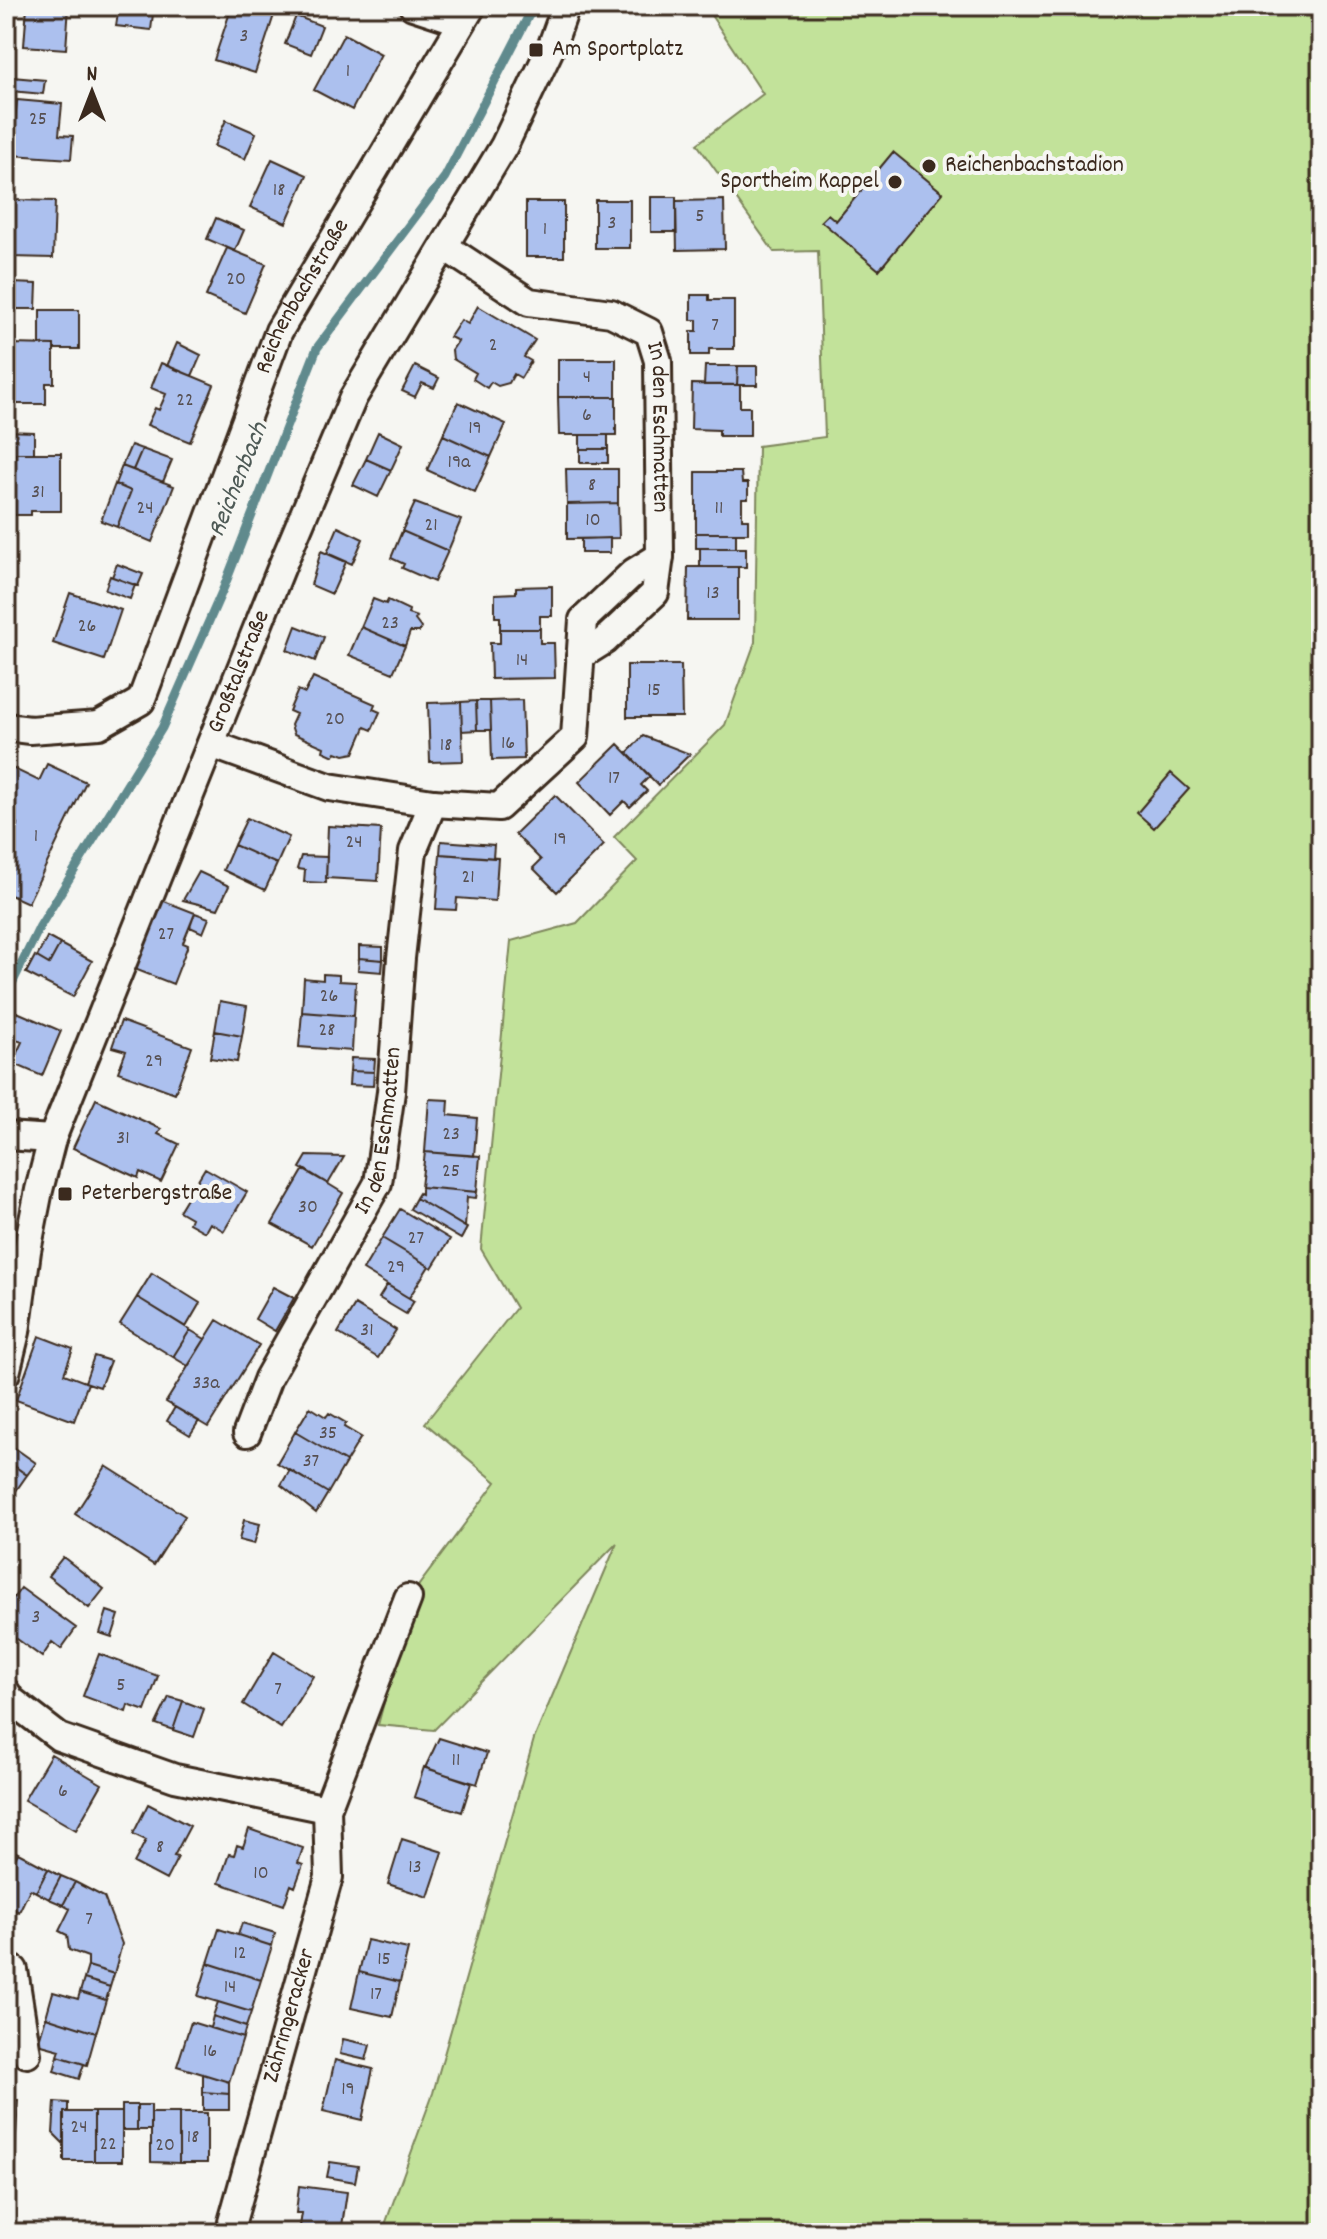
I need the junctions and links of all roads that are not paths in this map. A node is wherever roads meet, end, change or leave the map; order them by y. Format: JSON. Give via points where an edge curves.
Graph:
{"nodes":[{"id":1,"x":413,"y":6,"type":"edge"},
{"id":2,"x":467,"y":14,"type":"edge"},
{"id":3,"x":562,"y":16,"type":"edge"},
{"id":4,"x":445,"y":247,"type":"junction"},
{"id":5,"x":6,"y":727,"type":"edge"},
{"id":6,"x":211,"y":744,"type":"junction"},
{"id":7,"x":433,"y":803,"type":"junction"},
{"id":8,"x":13,"y":1136,"type":"edge"},
{"id":9,"x":52,"y":1139,"type":"junction"},
{"id":10,"x":6,"y":1373,"type":"edge"},
{"id":11,"x":247,"y":1433,"type":"dead end"},
{"id":12,"x":408,"y":1598,"type":"dead end"},
{"id":13,"x":6,"y":1692,"type":"edge"},
{"id":14,"x":327,"y":1809,"type":"junction"},
{"id":15,"x":6,"y":1968,"type":"edge"},
{"id":16,"x":27,"y":2054,"type":"dead end"},
{"id":17,"x":232,"y":2222,"type":"dead end"}],
"edges":[{"from":1,"to":2,"type":"street"},
{"from":2,"to":5,"type":"street","name":"Reichenbachstraße","via":[[279,331],[141,701],[99,725]]},
{"from":3,"to":4,"type":"street","name":"Großtalstraße","via":[[504,146]]},
{"from":4,"to":6,"type":"street","name":"Großtalstraße","via":[[353,398]]},
{"from":4,"to":7,"type":"street","name":"In den Eschmatten","via":[[529,302],[611,313],[649,332],[658,361],[660,556],[655,593],[580,656],[575,737],[499,807]]},
{"from":6,"to":7,"type":"street","name":"In den Eschmatten","via":[[329,787]]},
{"from":6,"to":9,"type":"street","name":"Großtalstraße"},
{"from":7,"to":11,"type":"street","name":"In den Eschmatten","via":[[413,851],[378,1183],[268,1378]]},
{"from":8,"to":9,"type":"street"},
{"from":9,"to":10,"type":"street","name":"Großtalstraße"},
{"from":12,"to":14,"type":"street","name":"Zähringeracker"},
{"from":13,"to":14,"type":"street","via":[[59,1737],[175,1778]]},
{"from":14,"to":17,"type":"street","name":"Zähringeracker","via":[[329,1877]]},
{"from":15,"to":16,"type":"street","via":[[14,1970]]}]}
